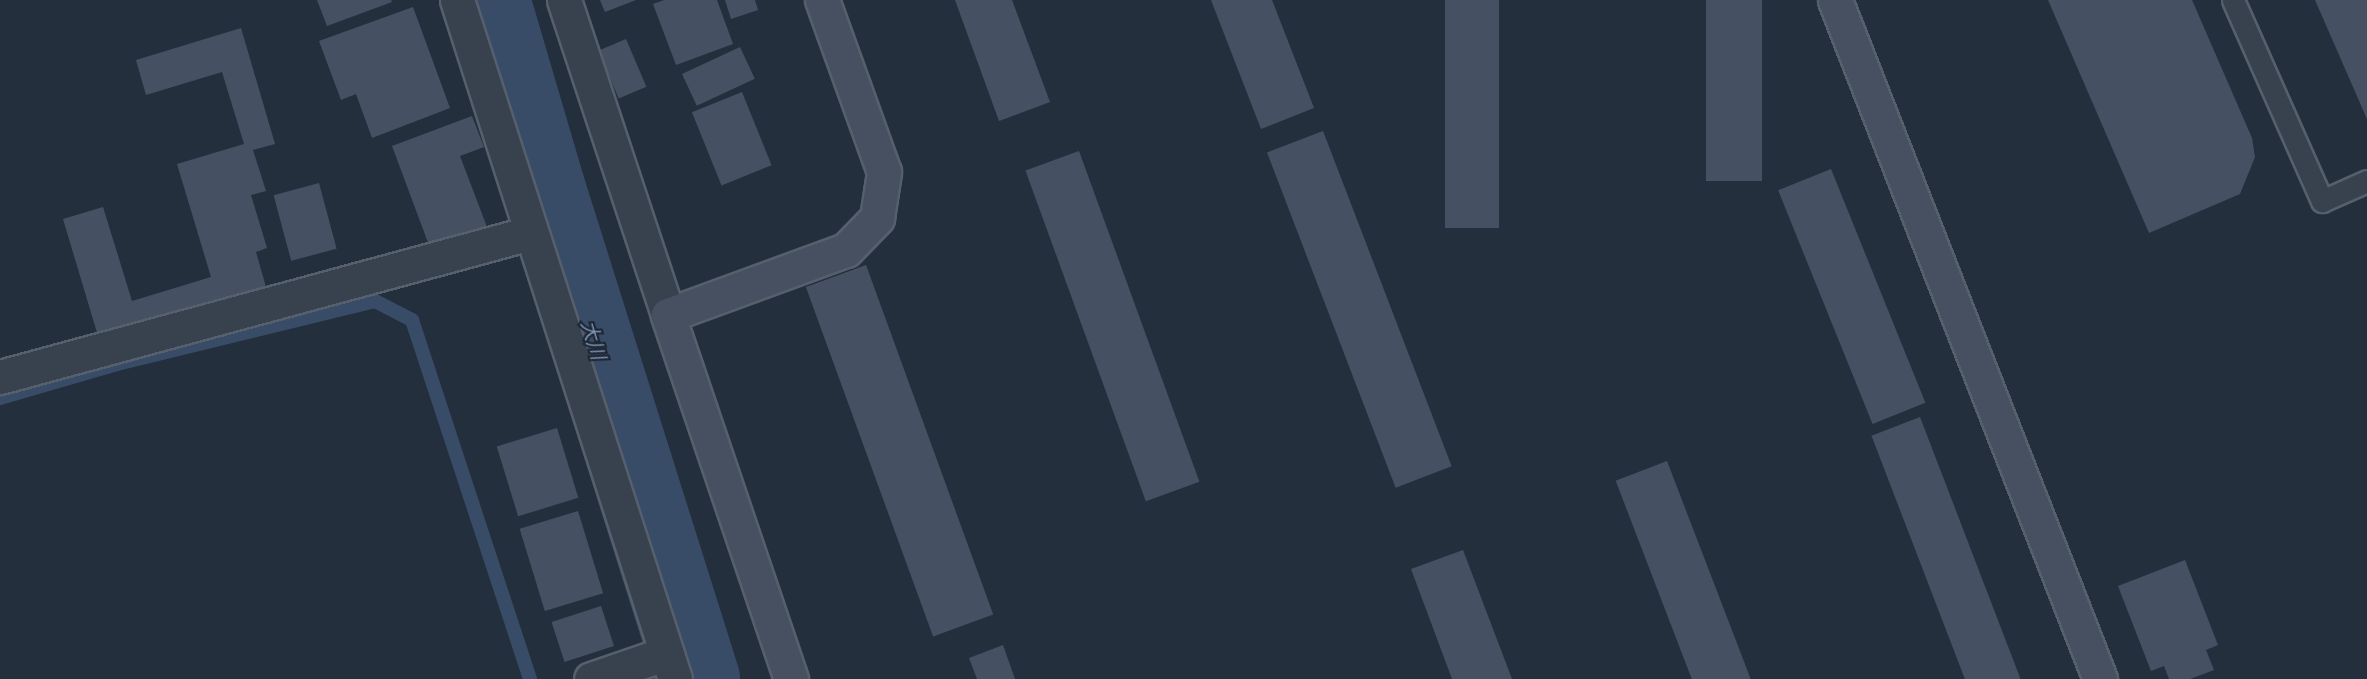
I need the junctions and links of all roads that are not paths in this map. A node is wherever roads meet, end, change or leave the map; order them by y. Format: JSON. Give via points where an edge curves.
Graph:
{"nodes":[{"id":1,"x":457,"y":0,"type":"edge"},
{"id":2,"x":564,"y":0,"type":"edge"},
{"id":3,"x":822,"y":0,"type":"edge"},
{"id":4,"x":1835,"y":0,"type":"edge"},
{"id":5,"x":2233,"y":0,"type":"edge"},
{"id":6,"x":2367,"y":181,"type":"edge"},
{"id":7,"x":530,"y":233,"type":"junction"},
{"id":8,"x":668,"y":315,"type":"junction"},
{"id":9,"x":0,"y":377,"type":"edge"},
{"id":10,"x":671,"y":666,"type":"edge"},
{"id":11,"x":591,"y":679,"type":"edge"},
{"id":12,"x":791,"y":679,"type":"edge"},
{"id":13,"x":2100,"y":679,"type":"edge"}],
"edges":[{"from":1,"to":7,"type":"street"},
{"from":2,"to":8,"type":"street"},
{"from":3,"to":8,"type":"street","via":[[884,172],[877,218],[846,250]]},
{"from":4,"to":13,"type":"street"},
{"from":5,"to":6,"type":"lane","via":[[2322,201]]},
{"from":7,"to":9,"type":"street"},
{"from":7,"to":10,"type":"street"},
{"from":8,"to":12,"type":"street"},
{"from":10,"to":11,"type":"street"}]}
